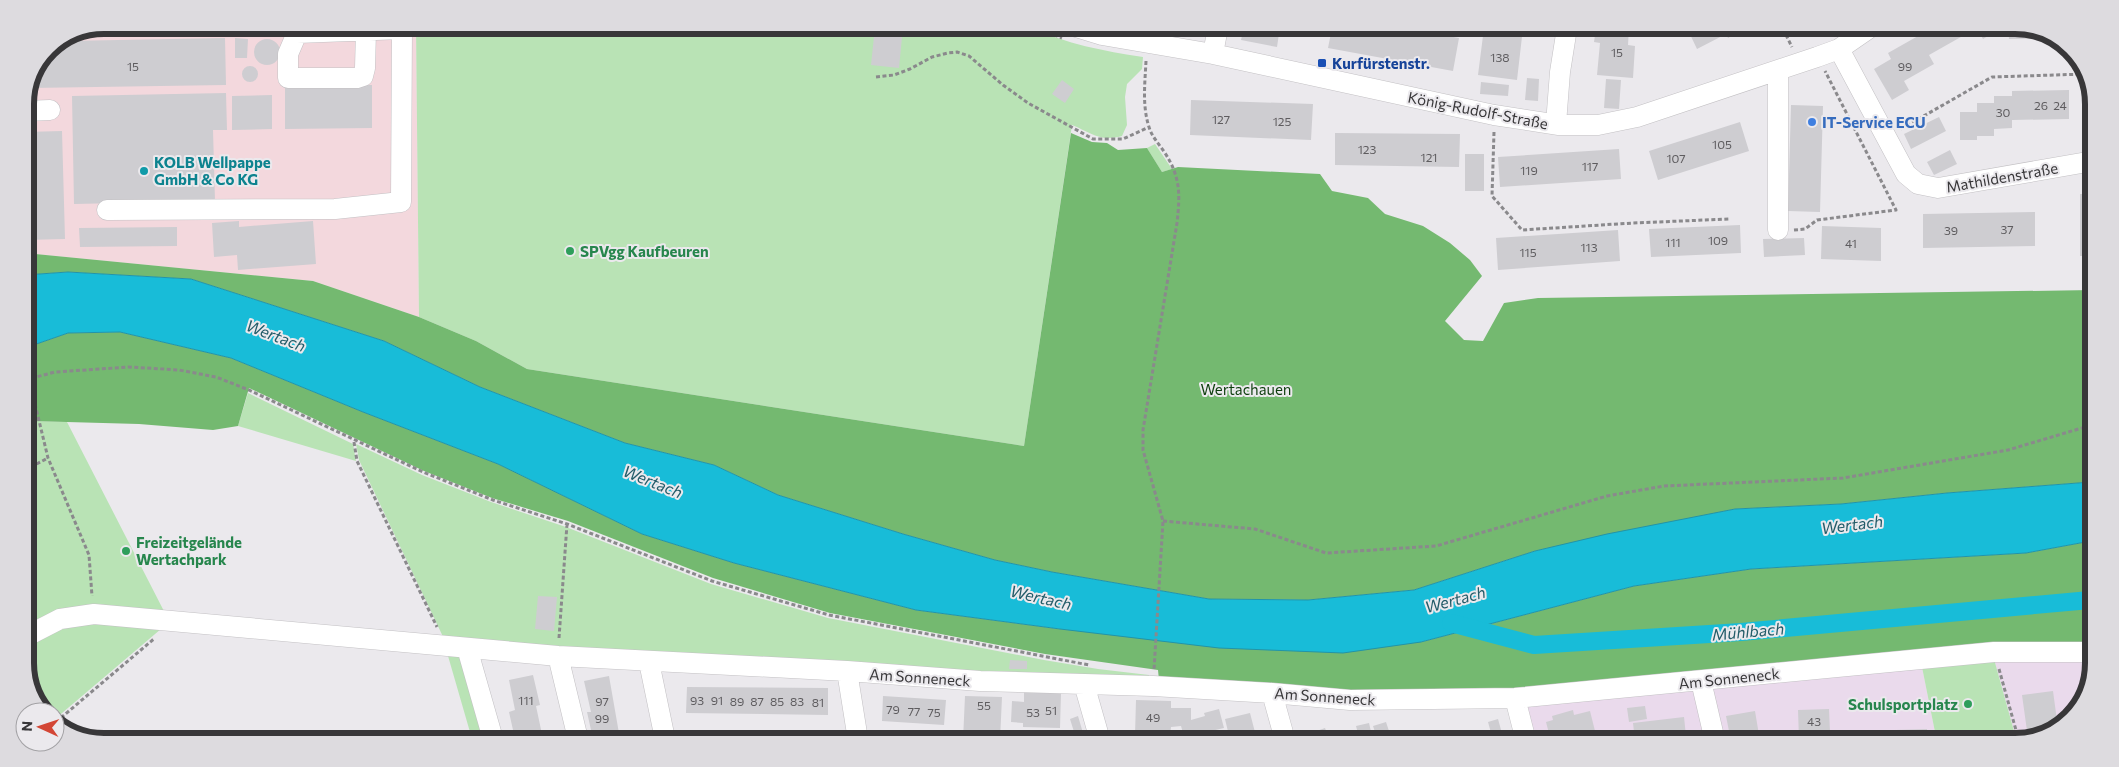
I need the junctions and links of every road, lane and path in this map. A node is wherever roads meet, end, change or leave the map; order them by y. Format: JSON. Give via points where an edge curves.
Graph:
{"nodes":[{"id":1,"x":402,"y":34,"type":"edge"},
{"id":2,"x":1099,"y":34,"type":"edge"},
{"id":3,"x":1217,"y":34,"type":"edge"},
{"id":4,"x":1566,"y":34,"type":"edge"},
{"id":5,"x":1861,"y":34,"type":"edge"},
{"id":6,"x":1839,"y":49,"type":"junction"},
{"id":7,"x":1213,"y":54,"type":"junction"},
{"id":8,"x":1146,"y":55,"type":"dead end"},
{"id":9,"x":1818,"y":58,"type":"junction"},
{"id":10,"x":1778,"y":70,"type":"junction"},
{"id":11,"x":2079,"y":74,"type":"edge"},
{"id":12,"x":876,"y":77,"type":"dead end"},
{"id":13,"x":50,"y":110,"type":"dead end"},
{"id":14,"x":34,"y":111,"type":"edge"},
{"id":15,"x":1494,"y":115,"type":"junction"},
{"id":16,"x":1556,"y":124,"type":"junction"},
{"id":17,"x":1149,"y":127,"type":"junction"},
{"id":18,"x":1886,"y":138,"type":"junction"},
{"id":19,"x":2085,"y":162,"type":"edge"},
{"id":20,"x":107,"y":210,"type":"dead end"},
{"id":21,"x":1729,"y":219,"type":"dead end"},
{"id":22,"x":1778,"y":230,"type":"joint"},
{"id":23,"x":34,"y":377,"type":"edge"},
{"id":24,"x":34,"y":405,"type":"edge"},
{"id":25,"x":2085,"y":427,"type":"edge"},
{"id":26,"x":354,"y":441,"type":"junction"},
{"id":27,"x":48,"y":458,"type":"junction"},
{"id":28,"x":34,"y":465,"type":"edge"},
{"id":29,"x":1163,"y":520,"type":"junction"},
{"id":30,"x":567,"y":524,"type":"junction"},
{"id":31,"x":94,"y":614,"type":"junction"},
{"id":32,"x":173,"y":622,"type":"junction"},
{"id":33,"x":34,"y":632,"type":"edge"},
{"id":34,"x":446,"y":646,"type":"junction"},
{"id":35,"x":468,"y":648,"type":"junction"},
{"id":36,"x":1994,"y":652,"type":"junction"},
{"id":37,"x":2085,"y":652,"type":"edge"},
{"id":38,"x":558,"y":656,"type":"junction"},
{"id":39,"x":649,"y":662,"type":"junction"},
{"id":40,"x":1099,"y":666,"type":"dead end"},
{"id":41,"x":847,"y":671,"type":"junction"},
{"id":42,"x":1148,"y":672,"type":"dead end"},
{"id":43,"x":1701,"y":682,"type":"junction"},
{"id":44,"x":1084,"y":684,"type":"junction"},
{"id":45,"x":1272,"y":693,"type":"junction"},
{"id":46,"x":1515,"y":698,"type":"junction"},
{"id":47,"x":65,"y":714,"type":"edge"},
{"id":48,"x":491,"y":733,"type":"edge"},
{"id":49,"x":577,"y":733,"type":"edge"},
{"id":50,"x":664,"y":733,"type":"edge"},
{"id":51,"x":856,"y":733,"type":"edge"},
{"id":52,"x":1098,"y":733,"type":"edge"},
{"id":53,"x":1283,"y":733,"type":"edge"},
{"id":54,"x":1524,"y":733,"type":"edge"},
{"id":55,"x":1713,"y":733,"type":"edge"},
{"id":56,"x":2017,"y":733,"type":"edge"}],
"edges":[{"from":1,"to":20,"type":"street","via":[[401,202],[335,209]]},
{"from":2,"to":7,"type":"street","name":"König-Rudolf-Straße"},
{"from":3,"to":7,"type":"street"},
{"from":4,"to":16,"type":"street"},
{"from":5,"to":6,"type":"street","name":"König-Rudolf-Straße"},
{"from":6,"to":9,"type":"street","name":"König-Rudolf-Straße"},
{"from":6,"to":18,"type":"street","name":"Mathildenstraße"},
{"from":7,"to":15,"type":"street","name":"König-Rudolf-Straße"},
{"from":8,"to":17,"type":"path","via":[[1144,97]]},
{"from":9,"to":10,"type":"street","name":"König-Rudolf-Straße"},
{"from":9,"to":22,"type":"path","via":[[1896,210],[1817,220],[1805,229]]},
{"from":10,"to":16,"type":"street","name":"König-Rudolf-Straße","via":[[1637,117],[1598,125]]},
{"from":10,"to":22,"type":"street"},
{"from":11,"to":18,"type":"path","via":[[1992,77]]},
{"from":12,"to":17,"type":"path","via":[[894,75],[932,57],[957,52],[970,56],[1028,103],[1093,139],[1123,139]]},
{"from":13,"to":14,"type":"street"},
{"from":15,"to":16,"type":"street","name":"König-Rudolf-Straße"},
{"from":15,"to":21,"type":"path","via":[[1492,196],[1522,230]]},
{"from":17,"to":29,"type":"path","via":[[1172,164],[1180,195],[1143,430],[1143,450]]},
{"from":18,"to":19,"type":"street","name":"Mathildenstraße","via":[[1906,174],[1918,184],[1938,188]]},
{"from":23,"to":26,"type":"path","via":[[55,372],[129,367],[179,370],[216,377]]},
{"from":24,"to":27,"type":"path"},
{"from":25,"to":29,"type":"path","via":[[2008,450],[1843,478],[1664,486],[1607,496],[1436,546],[1326,553],[1255,528]]},
{"from":26,"to":30,"type":"path","via":[[493,500]]},
{"from":26,"to":34,"type":"path","via":[[358,461]]},
{"from":27,"to":28,"type":"path"},
{"from":27,"to":31,"type":"path","via":[[89,555]]},
{"from":29,"to":42,"type":"path","via":[[1156,656],[1154,673]]},
{"from":30,"to":38,"type":"path"},
{"from":30,"to":40,"type":"path","via":[[712,581],[829,615]]},
{"from":31,"to":32,"type":"street","name":"Am Sonneneck"},
{"from":31,"to":33,"type":"street","name":"Am Sonneneck","via":[[60,619]]},
{"from":32,"to":34,"type":"street","name":"Am Sonneneck"},
{"from":32,"to":47,"type":"path"},
{"from":34,"to":35,"type":"street","name":"Am Sonneneck"},
{"from":35,"to":38,"type":"street","name":"Am Sonneneck"},
{"from":35,"to":48,"type":"street"},
{"from":36,"to":37,"type":"street","name":"Am Sonneneck"},
{"from":36,"to":43,"type":"street","name":"Am Sonneneck"},
{"from":36,"to":56,"type":"path"},
{"from":38,"to":39,"type":"street","name":"Am Sonneneck"},
{"from":38,"to":49,"type":"street"},
{"from":39,"to":41,"type":"street","name":"Am Sonneneck"},
{"from":39,"to":50,"type":"street"},
{"from":41,"to":44,"type":"street","name":"Am Sonneneck","via":[[980,681]]},
{"from":41,"to":51,"type":"street"},
{"from":43,"to":46,"type":"street","name":"Am Sonneneck"},
{"from":43,"to":55,"type":"street"},
{"from":44,"to":45,"type":"street","name":"Am Sonneneck"},
{"from":44,"to":52,"type":"street"},
{"from":45,"to":46,"type":"street","name":"Am Sonneneck","via":[[1350,700]]},
{"from":45,"to":53,"type":"street"},
{"from":46,"to":54,"type":"street"}]}
